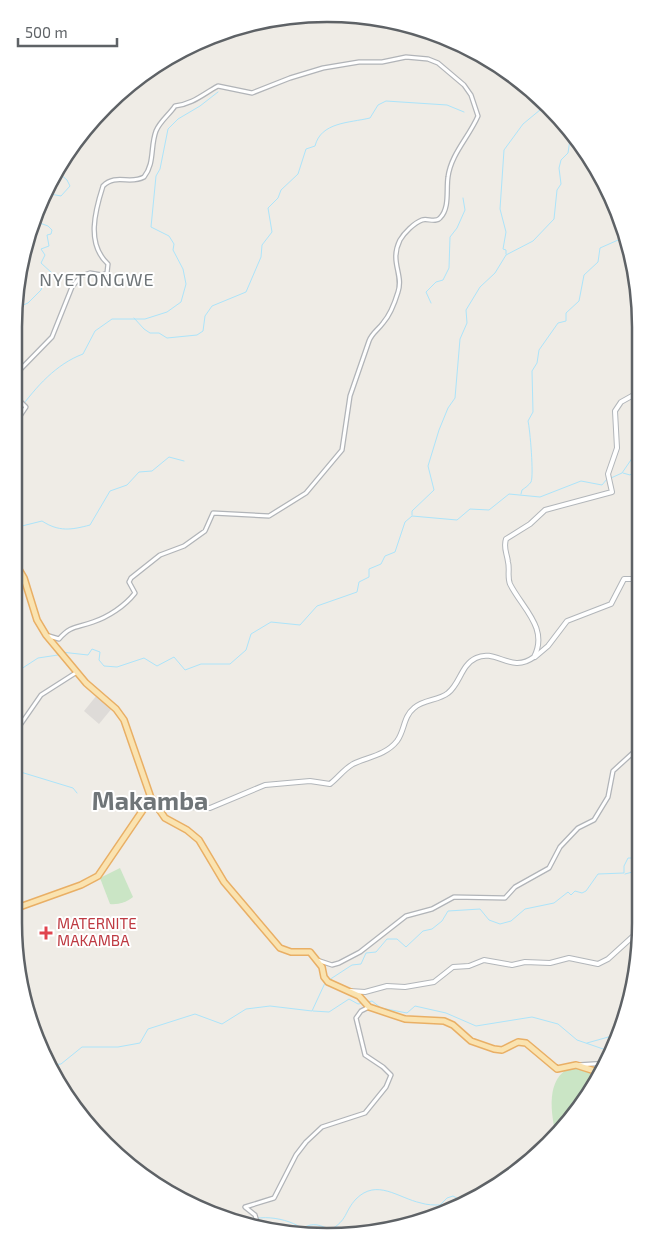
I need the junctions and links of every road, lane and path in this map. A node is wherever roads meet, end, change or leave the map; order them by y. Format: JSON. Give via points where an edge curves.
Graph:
{"nodes":[{"id":1,"x":22,"y":368,"type":"edge"},
{"id":2,"x":632,"y":396,"type":"edge"},
{"id":3,"x":22,"y":403,"type":"edge"},
{"id":4,"x":22,"y":412,"type":"edge"},
{"id":5,"x":22,"y":574,"type":"edge"},
{"id":6,"x":632,"y":580,"type":"edge"},
{"id":7,"x":46,"y":635,"type":"junction"},
{"id":8,"x":535,"y":657,"type":"junction"},
{"id":9,"x":77,"y":672,"type":"junction"},
{"id":10,"x":22,"y":723,"type":"edge"},
{"id":11,"x":632,"y":754,"type":"edge"},
{"id":12,"x":150,"y":802,"type":"junction"},
{"id":13,"x":159,"y":811,"type":"junction"},
{"id":14,"x":22,"y":906,"type":"edge"},
{"id":15,"x":632,"y":936,"type":"edge"},
{"id":16,"x":317,"y":960,"type":"junction"},
{"id":17,"x":349,"y":991,"type":"junction"},
{"id":18,"x":367,"y":1004,"type":"junction"},
{"id":19,"x":598,"y":1064,"type":"edge"},
{"id":20,"x":576,"y":1066,"type":"junction"},
{"id":21,"x":594,"y":1071,"type":"edge"},
{"id":22,"x":257,"y":1220,"type":"edge"}],
"edges":[{"from":1,"to":7,"type":"street","via":[[52,336],[76,280],[90,273],[102,276],[107,273],[108,264],[96,247],[94,228],[103,186],[114,178],[134,180],[144,177],[150,166],[151,146],[158,126],[175,106],[200,99],[218,86],[252,93],[318,69],[408,57],[438,63],[471,95],[478,114],[451,166],[441,217],[418,221],[397,246],[398,292],[386,319],[369,341],[350,396],[339,456],[328,464],[303,495],[269,516],[212,513],[205,531],[184,546],[160,555],[131,578],[129,582],[135,593],[122,606],[96,622],[69,628],[59,639]]},
{"from":2,"to":8,"type":"main road","via":[[617,408],[617,448],[608,474],[612,492],[545,510],[506,539],[504,548],[509,583],[529,611],[538,634]]},
{"from":3,"to":4,"type":"street","via":[[26,406]]},
{"from":5,"to":7,"type":"main road","via":[[37,620]]},
{"from":6,"to":8,"type":"main road","via":[[624,580],[614,600],[606,607],[567,621]]},
{"from":7,"to":9,"type":"main road"},
{"from":8,"to":13,"type":"main road","via":[[518,664],[486,656],[475,658],[465,667],[449,693],[420,703],[406,714],[399,737],[392,746],[352,765],[330,784],[310,781],[265,785],[210,808],[168,806]]},
{"from":9,"to":10,"type":"street","via":[[42,694]]},
{"from":9,"to":12,"type":"main road","via":[[124,720]]},
{"from":11,"to":16,"type":"street","via":[[613,771],[606,801],[594,820],[575,831],[556,852],[548,868],[515,887],[505,898],[454,897],[406,916],[360,952],[339,963],[332,965]]},
{"from":12,"to":13,"type":"main road"},
{"from":12,"to":14,"type":"main road","via":[[97,877]]},
{"from":13,"to":16,"type":"main road","via":[[199,840],[224,882],[280,948],[291,952],[310,952]]},
{"from":15,"to":17,"type":"main road","via":[[598,964],[570,958],[550,963],[512,965],[484,960],[469,966],[453,967],[434,982],[405,988],[387,986],[365,992]]},
{"from":16,"to":17,"type":"main road","via":[[327,980]]},
{"from":17,"to":18,"type":"main road"},
{"from":18,"to":20,"type":"main road","via":[[405,1020],[444,1021],[464,1038],[494,1049],[502,1050],[518,1042],[526,1044],[557,1069]]},
{"from":18,"to":22,"type":"street","via":[[356,1018],[357,1028],[365,1055],[390,1074],[387,1086],[362,1115],[325,1125],[316,1131],[296,1154],[275,1197],[245,1208]]},
{"from":19,"to":20,"type":"street"},
{"from":20,"to":21,"type":"main road"}]}
